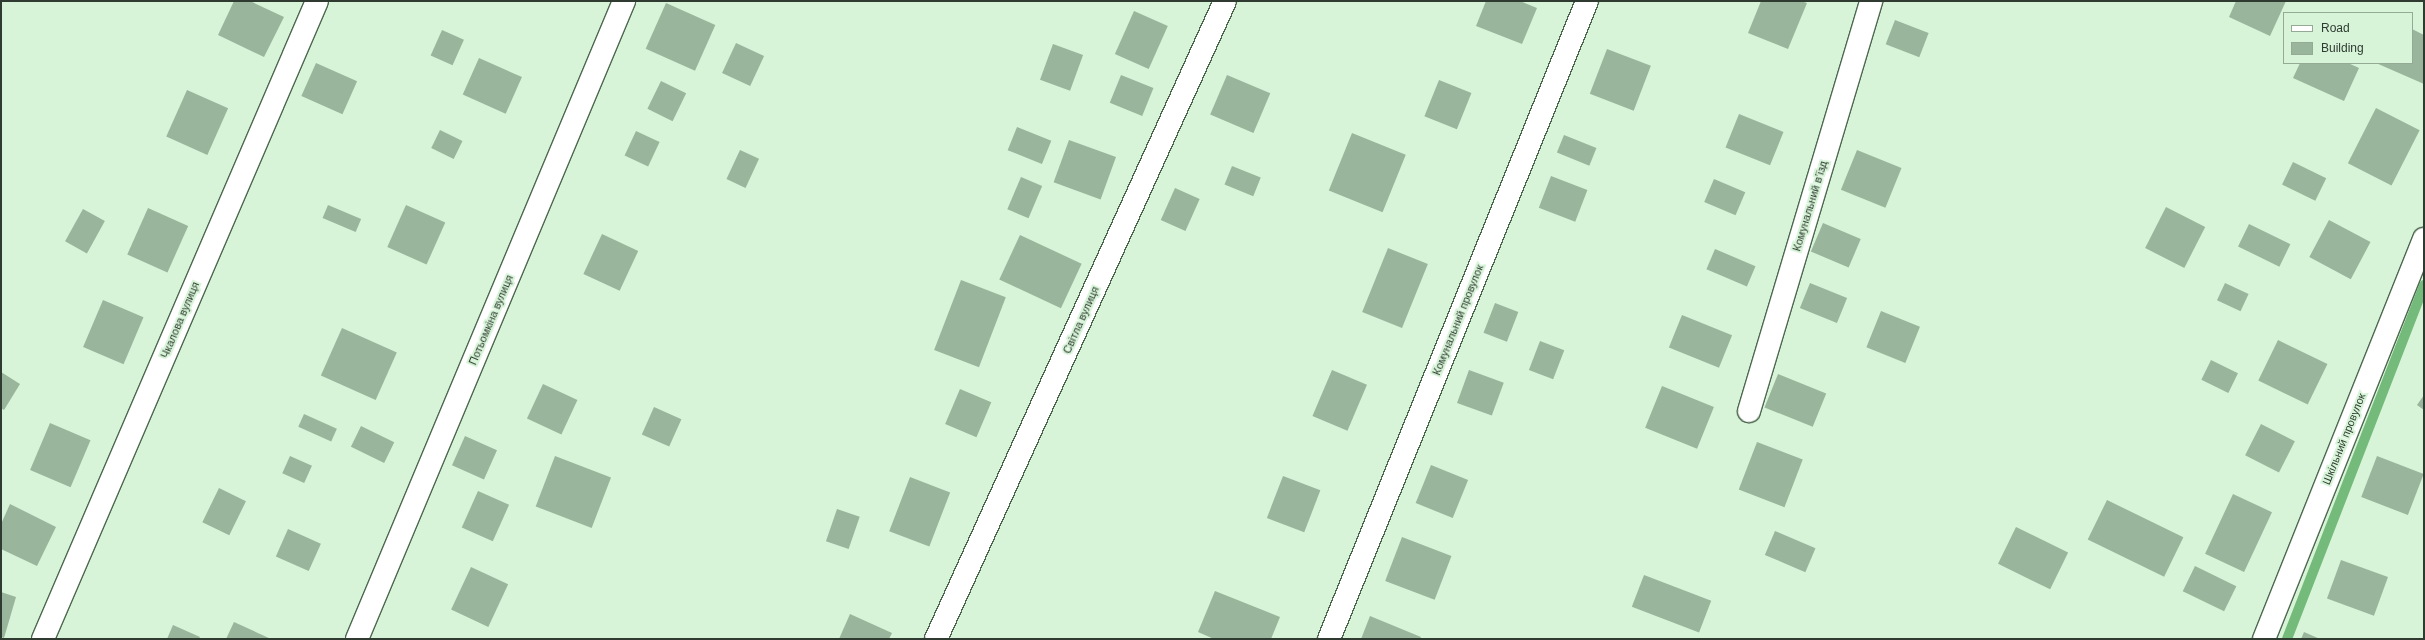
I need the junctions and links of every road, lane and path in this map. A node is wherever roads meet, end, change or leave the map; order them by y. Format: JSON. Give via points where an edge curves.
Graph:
{"nodes":[{"id":1,"x":317,"y":1,"type":"edge"},
{"id":2,"x":624,"y":1,"type":"edge"},
{"id":3,"x":1225,"y":1,"type":"edge"},
{"id":4,"x":1587,"y":1,"type":"edge"},
{"id":5,"x":1871,"y":1,"type":"edge"},
{"id":6,"x":2424,"y":239,"type":"edge"},
{"id":7,"x":1749,"y":411,"type":"dead end"},
{"id":8,"x":43,"y":639,"type":"edge"},
{"id":9,"x":357,"y":639,"type":"edge"},
{"id":10,"x":936,"y":639,"type":"edge"},
{"id":11,"x":1329,"y":639,"type":"edge"},
{"id":12,"x":2264,"y":639,"type":"edge"}],
"edges":[{"from":1,"to":8,"type":"street","name":"Чкалова вулиця"},
{"from":2,"to":9,"type":"street","name":"Потьомкіна вулиця"},
{"from":3,"to":10,"type":"street","name":"Світла вулиця"},
{"from":4,"to":11,"type":"street","name":"Комунальний провулок"},
{"from":5,"to":7,"type":"street","name":"Комунальний в’їзд"},
{"from":6,"to":12,"type":"street","name":"Шкільний провулок"}]}
